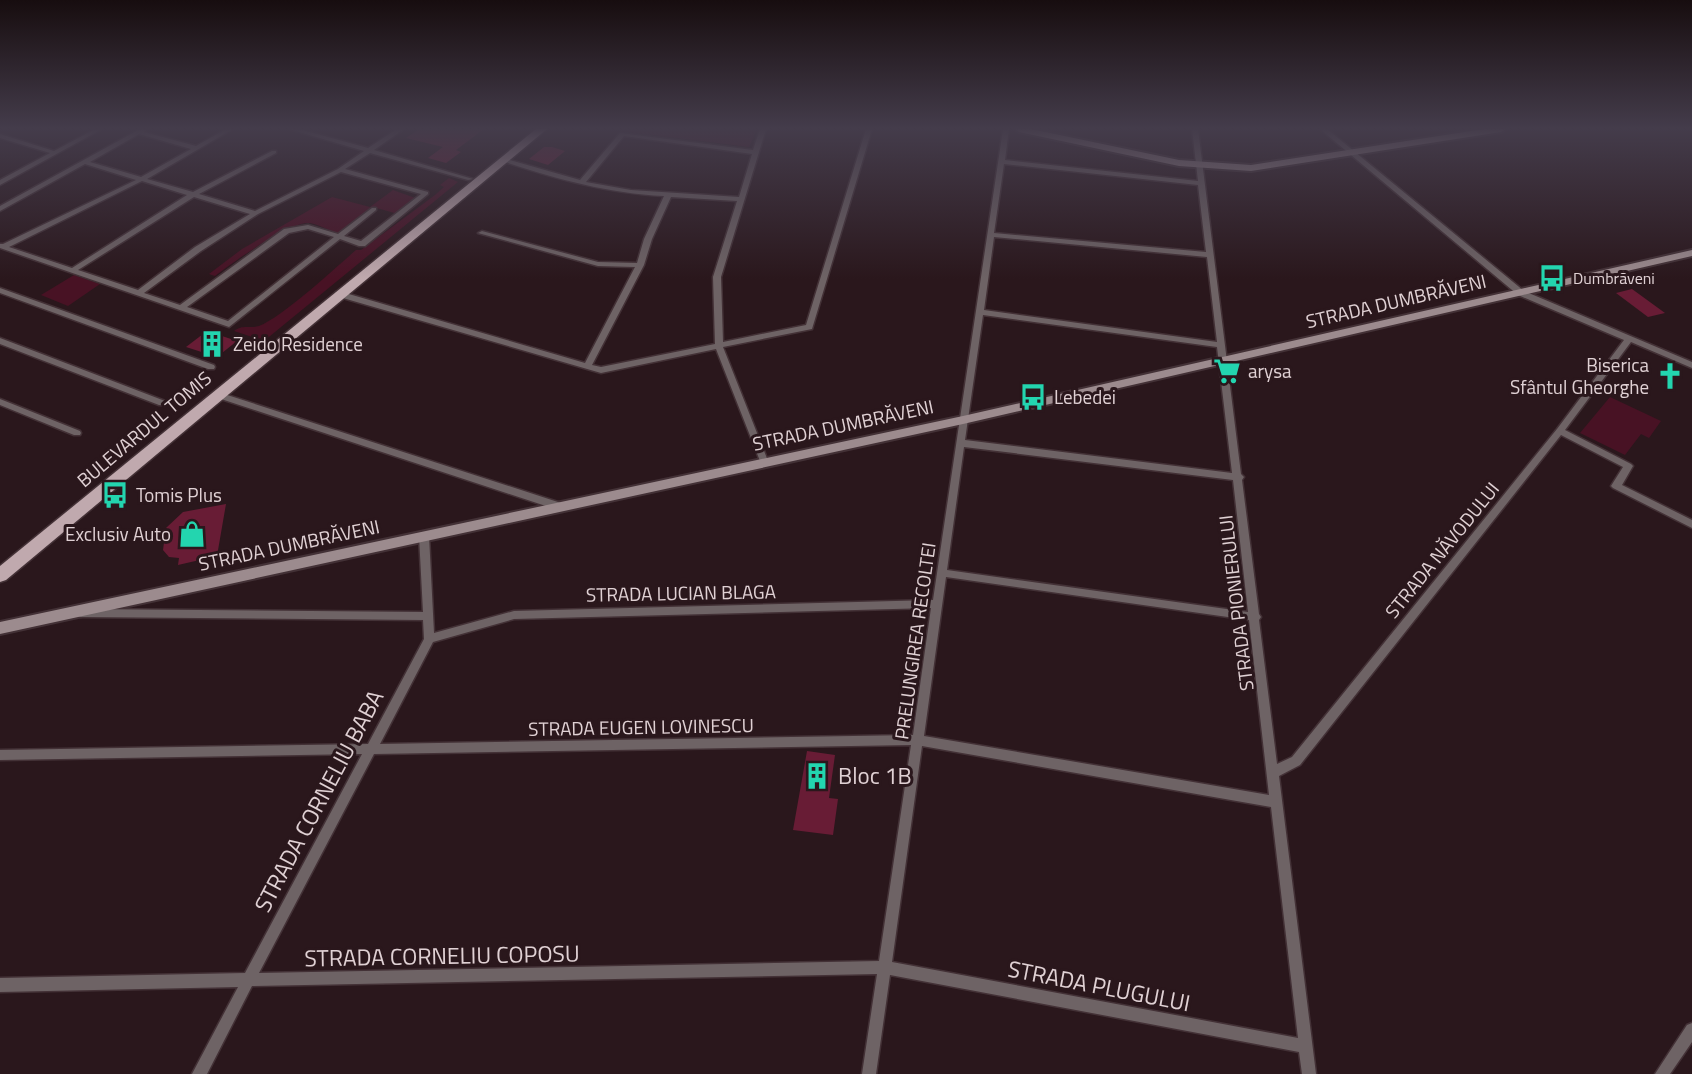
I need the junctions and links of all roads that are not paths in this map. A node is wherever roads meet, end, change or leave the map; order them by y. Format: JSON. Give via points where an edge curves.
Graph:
{"nodes":[{"id":1,"x":57,"y":179,"type":"edge"},
{"id":2,"x":142,"y":179,"type":"joint"},
{"id":3,"x":223,"y":179,"type":"edge"},
{"id":4,"x":322,"y":179,"type":"edge"},
{"id":5,"x":374,"y":179,"type":"edge"},
{"id":6,"x":470,"y":179,"type":"edge"},
{"id":7,"x":480,"y":179,"type":"edge"},
{"id":8,"x":572,"y":179,"type":"edge"},
{"id":9,"x":584,"y":179,"type":"edge"},
{"id":10,"x":746,"y":179,"type":"edge"},
{"id":11,"x":854,"y":179,"type":"edge"},
{"id":12,"x":998,"y":179,"type":"edge"},
{"id":13,"x":1164,"y":179,"type":"edge"},
{"id":14,"x":1201,"y":179,"type":"edge"},
{"id":15,"x":1384,"y":179,"type":"edge"},
{"id":16,"x":582,"y":182,"type":"junction"},
{"id":17,"x":1201,"y":183,"type":"junction"},
{"id":18,"x":193,"y":195,"type":"junction"},
{"id":19,"x":668,"y":196,"type":"junction"},
{"id":20,"x":740,"y":199,"type":"junction"},
{"id":21,"x":0,"y":209,"type":"edge"},
{"id":22,"x":374,"y":209,"type":"dead end"},
{"id":23,"x":256,"y":213,"type":"junction"},
{"id":24,"x":482,"y":233,"type":"dead end"},
{"id":25,"x":990,"y":234,"type":"junction"},
{"id":26,"x":339,"y":237,"type":"junction"},
{"id":27,"x":2,"y":247,"type":"edge"},
{"id":28,"x":1692,"y":253,"type":"edge"},
{"id":29,"x":1210,"y":255,"type":"junction"},
{"id":30,"x":640,"y":265,"type":"junction"},
{"id":31,"x":72,"y":271,"type":"junction"},
{"id":32,"x":0,"y":290,"type":"edge"},
{"id":33,"x":139,"y":293,"type":"junction"},
{"id":34,"x":1521,"y":293,"type":"junction"},
{"id":35,"x":339,"y":294,"type":"junction"},
{"id":36,"x":180,"y":308,"type":"junction"},
{"id":37,"x":979,"y":312,"type":"junction"},
{"id":38,"x":1629,"y":339,"type":"junction"},
{"id":39,"x":0,"y":341,"type":"edge"},
{"id":40,"x":1220,"y":345,"type":"junction"},
{"id":41,"x":719,"y":347,"type":"junction"},
{"id":42,"x":1222,"y":361,"type":"junction"},
{"id":43,"x":1692,"y":365,"type":"edge"},
{"id":44,"x":211,"y":367,"type":"dead end"},
{"id":45,"x":587,"y":367,"type":"junction"},
{"id":46,"x":218,"y":395,"type":"junction"},
{"id":47,"x":0,"y":402,"type":"edge"},
{"id":48,"x":162,"y":403,"type":"dead end"},
{"id":49,"x":963,"y":420,"type":"junction"},
{"id":50,"x":1560,"y":431,"type":"junction"},
{"id":51,"x":77,"y":433,"type":"dead end"},
{"id":52,"x":962,"y":443,"type":"junction"},
{"id":53,"x":764,"y":461,"type":"junction"},
{"id":54,"x":1239,"y":477,"type":"junction"},
{"id":55,"x":558,"y":506,"type":"junction"},
{"id":56,"x":1692,"y":524,"type":"edge"},
{"id":57,"x":425,"y":536,"type":"junction"},
{"id":58,"x":0,"y":561,"type":"edge"},
{"id":59,"x":943,"y":573,"type":"junction"},
{"id":60,"x":0,"y":575,"type":"edge"},
{"id":61,"x":938,"y":604,"type":"junction"},
{"id":62,"x":66,"y":613,"type":"junction"},
{"id":63,"x":428,"y":616,"type":"junction"},
{"id":64,"x":1256,"y":617,"type":"junction"},
{"id":65,"x":0,"y":628,"type":"edge"},
{"id":66,"x":429,"y":639,"type":"junction"},
{"id":67,"x":918,"y":740,"type":"junction"},
{"id":68,"x":370,"y":749,"type":"junction"},
{"id":69,"x":0,"y":755,"type":"edge"},
{"id":70,"x":1274,"y":772,"type":"junction"},
{"id":71,"x":1277,"y":802,"type":"junction"},
{"id":72,"x":884,"y":967,"type":"junction"},
{"id":73,"x":248,"y":981,"type":"junction"},
{"id":74,"x":0,"y":985,"type":"edge"},
{"id":75,"x":1692,"y":1030,"type":"edge"},
{"id":76,"x":1306,"y":1046,"type":"junction"},
{"id":77,"x":200,"y":1074,"type":"edge"},
{"id":78,"x":869,"y":1074,"type":"edge"},
{"id":79,"x":1309,"y":1074,"type":"edge"},
{"id":80,"x":1662,"y":1074,"type":"edge"}],
"edges":[{"from":1,"to":21,"type":"street"},
{"from":2,"to":18,"type":"street"},
{"from":2,"to":27,"type":"street"},
{"from":3,"to":18,"type":"street"},
{"from":4,"to":23,"type":"street"},
{"from":5,"to":26,"type":"street","via":[[426,193],[362,244]]},
{"from":6,"to":58,"type":"main road","name":"BULEVARDUL TOMIS"},
{"from":7,"to":35,"type":"main road","name":"BULEVARDUL TOMIS"},
{"from":8,"to":16,"type":"street"},
{"from":9,"to":16,"type":"street"},
{"from":10,"to":20,"type":"street"},
{"from":11,"to":41,"type":"street","via":[[809,327]]},
{"from":12,"to":25,"type":"street","name":"PRELUNGIREA RECOLTEI"},
{"from":13,"to":17,"type":"street"},
{"from":14,"to":17,"type":"street","name":"STRADA PIONIERULUI"},
{"from":15,"to":34,"type":"street"},
{"from":16,"to":19,"type":"street"},
{"from":17,"to":29,"type":"street","name":"STRADA PIONIERULUI"},
{"from":18,"to":23,"type":"street"},
{"from":18,"to":31,"type":"street"},
{"from":19,"to":20,"type":"street","via":[[683,193]]},
{"from":19,"to":30,"type":"street"},
{"from":20,"to":41,"type":"street","via":[[718,277]]},
{"from":22,"to":26,"type":"street"},
{"from":23,"to":33,"type":"street"},
{"from":24,"to":30,"type":"street","via":[[598,264]]},
{"from":25,"to":29,"type":"street"},
{"from":25,"to":37,"type":"street","name":"PRELUNGIREA RECOLTEI"},
{"from":26,"to":36,"type":"street","via":[[302,226],[287,231]]},
{"from":26,"to":36,"type":"street","via":[[229,324]]},
{"from":27,"to":31,"type":"street"},
{"from":28,"to":34,"type":"street","name":"STRADA DUMBRĂVENI"},
{"from":29,"to":40,"type":"street","name":"STRADA PIONIERULUI"},
{"from":30,"to":45,"type":"street"},
{"from":31,"to":33,"type":"street"},
{"from":32,"to":44,"type":"street"},
{"from":33,"to":36,"type":"street"},
{"from":34,"to":38,"type":"street"},
{"from":34,"to":42,"type":"street","name":"STRADA DUMBRĂVENI"},
{"from":35,"to":45,"type":"street"},
{"from":35,"to":46,"type":"main road","name":"BULEVARDUL TOMIS"},
{"from":37,"to":40,"type":"street"},
{"from":37,"to":49,"type":"street","name":"PRELUNGIREA RECOLTEI"},
{"from":38,"to":43,"type":"street"},
{"from":38,"to":50,"type":"street","name":"STRADA NĂVODULUI"},
{"from":39,"to":48,"type":"street"},
{"from":40,"to":42,"type":"street","name":"STRADA PIONIERULUI"},
{"from":41,"to":45,"type":"street","via":[[601,370]]},
{"from":41,"to":53,"type":"street"},
{"from":42,"to":49,"type":"street","name":"STRADA DUMBRĂVENI"},
{"from":42,"to":54,"type":"street","name":"STRADA PIONIERULUI"},
{"from":46,"to":55,"type":"street"},
{"from":46,"to":60,"type":"main road","name":"BULEVARDUL TOMIS"},
{"from":47,"to":51,"type":"street"},
{"from":49,"to":52,"type":"street","name":"PRELUNGIREA RECOLTEI"},
{"from":49,"to":53,"type":"street","name":"STRADA DUMBRĂVENI"},
{"from":50,"to":56,"type":"street","via":[[1628,466],[1616,486]]},
{"from":50,"to":70,"type":"street","name":"STRADA NĂVODULUI","via":[[1296,761]]},
{"from":52,"to":54,"type":"street"},
{"from":52,"to":59,"type":"street","name":"PRELUNGIREA RECOLTEI"},
{"from":53,"to":55,"type":"street","name":"STRADA DUMBRĂVENI"},
{"from":54,"to":64,"type":"street","name":"STRADA PIONIERULUI"},
{"from":55,"to":57,"type":"street","name":"STRADA DUMBRĂVENI"},
{"from":57,"to":62,"type":"street","name":"STRADA DUMBRĂVENI"},
{"from":57,"to":63,"type":"street"},
{"from":59,"to":61,"type":"street","name":"PRELUNGIREA RECOLTEI"},
{"from":59,"to":64,"type":"street"},
{"from":61,"to":66,"type":"street","name":"STRADA LUCIAN BLAGA","via":[[514,615]]},
{"from":61,"to":67,"type":"street","name":"PRELUNGIREA RECOLTEI"},
{"from":62,"to":63,"type":"street"},
{"from":62,"to":65,"type":"street","name":"STRADA DUMBRĂVENI"},
{"from":63,"to":66,"type":"street"},
{"from":64,"to":70,"type":"street","name":"STRADA PIONIERULUI"},
{"from":66,"to":68,"type":"street","name":"STRADA CORNELIU BABA"},
{"from":67,"to":68,"type":"street","name":"STRADA EUGEN LOVINESCU"},
{"from":67,"to":71,"type":"street","name":"STRADA EUGEN LOVINESCU"},
{"from":67,"to":72,"type":"street","name":"PRELUNGIREA RECOLTEI"},
{"from":68,"to":69,"type":"street","name":"STRADA EUGEN LOVINESCU"},
{"from":68,"to":73,"type":"street","name":"STRADA CORNELIU BABA"},
{"from":70,"to":71,"type":"street","name":"STRADA PIONIERULUI"},
{"from":71,"to":76,"type":"street","name":"STRADA PIONIERULUI"},
{"from":72,"to":73,"type":"street","name":"STRADA CORNELIU COPOSU"},
{"from":72,"to":76,"type":"street","name":"STRADA PLUGULUI"},
{"from":72,"to":78,"type":"street","name":"PRELUNGIREA RECOLTEI"},
{"from":73,"to":74,"type":"street","name":"STRADA CORNELIU COPOSU"},
{"from":73,"to":77,"type":"street","name":"STRADA CORNELIU BABA"},
{"from":75,"to":80,"type":"street"},
{"from":76,"to":79,"type":"street","name":"STRADA PIONIERULUI"}]}
